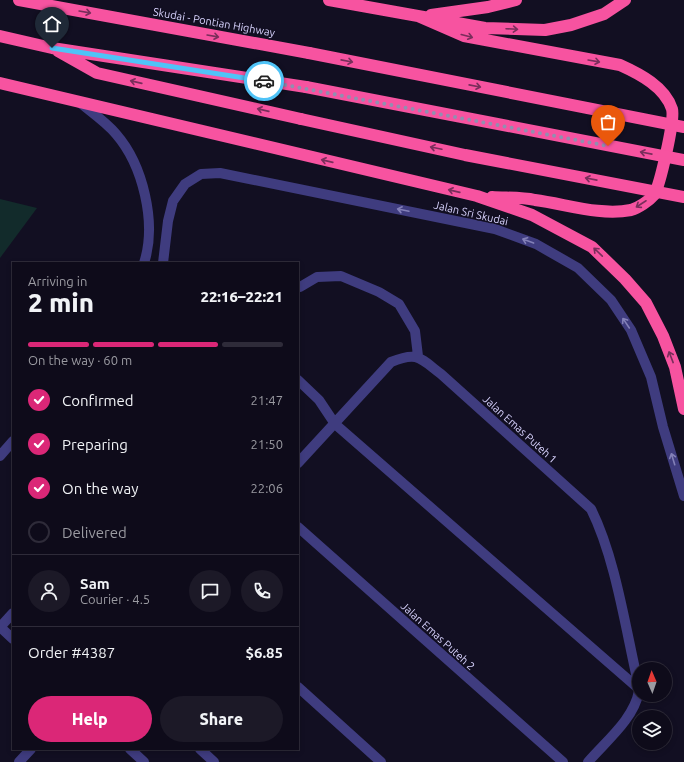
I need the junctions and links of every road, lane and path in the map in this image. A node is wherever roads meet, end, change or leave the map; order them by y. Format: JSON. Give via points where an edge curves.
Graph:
{"nodes":[{"id":1,"x":19,"y":0,"type":"edge"},
{"id":2,"x":329,"y":0,"type":"edge"},
{"id":3,"x":516,"y":0,"type":"edge"},
{"id":4,"x":625,"y":0,"type":"edge"},
{"id":5,"x":418,"y":16,"type":"junction"},
{"id":6,"x":0,"y":36,"type":"edge"},
{"id":7,"x":52,"y":48,"type":"junction"},
{"id":8,"x":0,"y":83,"type":"edge"},
{"id":9,"x":78,"y":102,"type":"junction"},
{"id":10,"x":684,"y":127,"type":"edge"},
{"id":11,"x":684,"y":160,"type":"edge"},
{"id":12,"x":477,"y":196,"type":"junction"},
{"id":13,"x":684,"y":197,"type":"edge"},
{"id":14,"x":144,"y":262,"type":"edge"},
{"id":15,"x":164,"y":262,"type":"edge"},
{"id":16,"x":300,"y":287,"type":"dead end"},
{"id":17,"x":418,"y":356,"type":"junction"},
{"id":18,"x":299,"y":381,"type":"edge"},
{"id":19,"x":684,"y":409,"type":"edge"},
{"id":20,"x":335,"y":424,"type":"junction"},
{"id":21,"x":12,"y":442,"type":"edge"},
{"id":22,"x":0,"y":456,"type":"edge"},
{"id":23,"x":299,"y":462,"type":"edge"},
{"id":24,"x":684,"y":496,"type":"edge"},
{"id":25,"x":299,"y":528,"type":"edge"},
{"id":26,"x":12,"y":614,"type":"edge"},
{"id":27,"x":0,"y":627,"type":"edge"},
{"id":28,"x":12,"y":638,"type":"edge"},
{"id":29,"x":633,"y":662,"type":"edge"},
{"id":30,"x":632,"y":683,"type":"edge"},
{"id":31,"x":299,"y":688,"type":"edge"},
{"id":32,"x":636,"y":702,"type":"edge"},
{"id":33,"x":30,"y":750,"type":"edge"},
{"id":34,"x":131,"y":750,"type":"edge"},
{"id":35,"x":201,"y":750,"type":"edge"},
{"id":36,"x":19,"y":762,"type":"edge"},
{"id":37,"x":144,"y":762,"type":"edge"},
{"id":38,"x":214,"y":762,"type":"edge"},
{"id":39,"x":381,"y":762,"type":"edge"},
{"id":40,"x":563,"y":762,"type":"edge"},
{"id":41,"x":588,"y":762,"type":"edge"}],
"edges":[{"from":1,"to":10,"type":"highway","name":"Skudai - Pontian Highway","one_way":true,"bridge":true,"via":[[309,53]]},
{"from":2,"to":5,"type":"highway"},
{"from":3,"to":5,"type":"highway","via":[[488,7]]},
{"from":5,"to":4,"type":"highway","one_way":true,"via":[[485,28],[545,30],[604,14]]},
{"from":5,"to":12,"type":"highway","one_way":true,"via":[[464,36],[620,65],[639,73],[654,85],[665,95],[672,110],[672,128],[654,195],[633,210],[589,209],[533,199]]},
{"from":6,"to":7,"type":"highway"},
{"from":11,"to":7,"type":"highway","one_way":true,"bridge":true,"via":[[306,88]]},
{"from":13,"to":7,"type":"highway","one_way":true,"bridge":true,"via":[[465,155],[97,73]]},
{"from":8,"to":9,"type":"highway"},
{"from":12,"to":9,"type":"highway","one_way":true},
{"from":9,"to":14,"type":"street","via":[[115,132],[128,149],[140,175],[149,224]]},
{"from":19,"to":12,"type":"highway","one_way":true,"via":[[675,367],[663,336],[646,303],[625,279],[592,248],[532,215]]},
{"from":24,"to":15,"type":"street","name":"Jalan Sri Skudai","one_way":true,"via":[[651,377],[631,330],[611,300],[578,268],[536,244],[495,229],[220,172],[202,174],[185,184],[173,201],[168,221]]},
{"from":16,"to":17,"type":"street","via":[[317,277],[341,276],[379,292],[399,304],[415,331]]},
{"from":17,"to":20,"type":"street","via":[[406,356],[391,362]]},
{"from":17,"to":29,"type":"street","name":"Jalan Emas Puteh 1","via":[[591,509],[612,568]]},
{"from":18,"to":20,"type":"street","via":[[319,400]]},
{"from":20,"to":23,"type":"street"},
{"from":20,"to":30,"type":"street"},
{"from":21,"to":22,"type":"street"},
{"from":25,"to":40,"type":"street","name":"Jalan Emas Puteh 2"},
{"from":26,"to":27,"type":"street"},
{"from":27,"to":28,"type":"street"},
{"from":31,"to":39,"type":"street"},
{"from":32,"to":41,"type":"street","via":[[631,713]]},
{"from":33,"to":36,"type":"street"},
{"from":34,"to":37,"type":"street"},
{"from":35,"to":38,"type":"street"}]}
